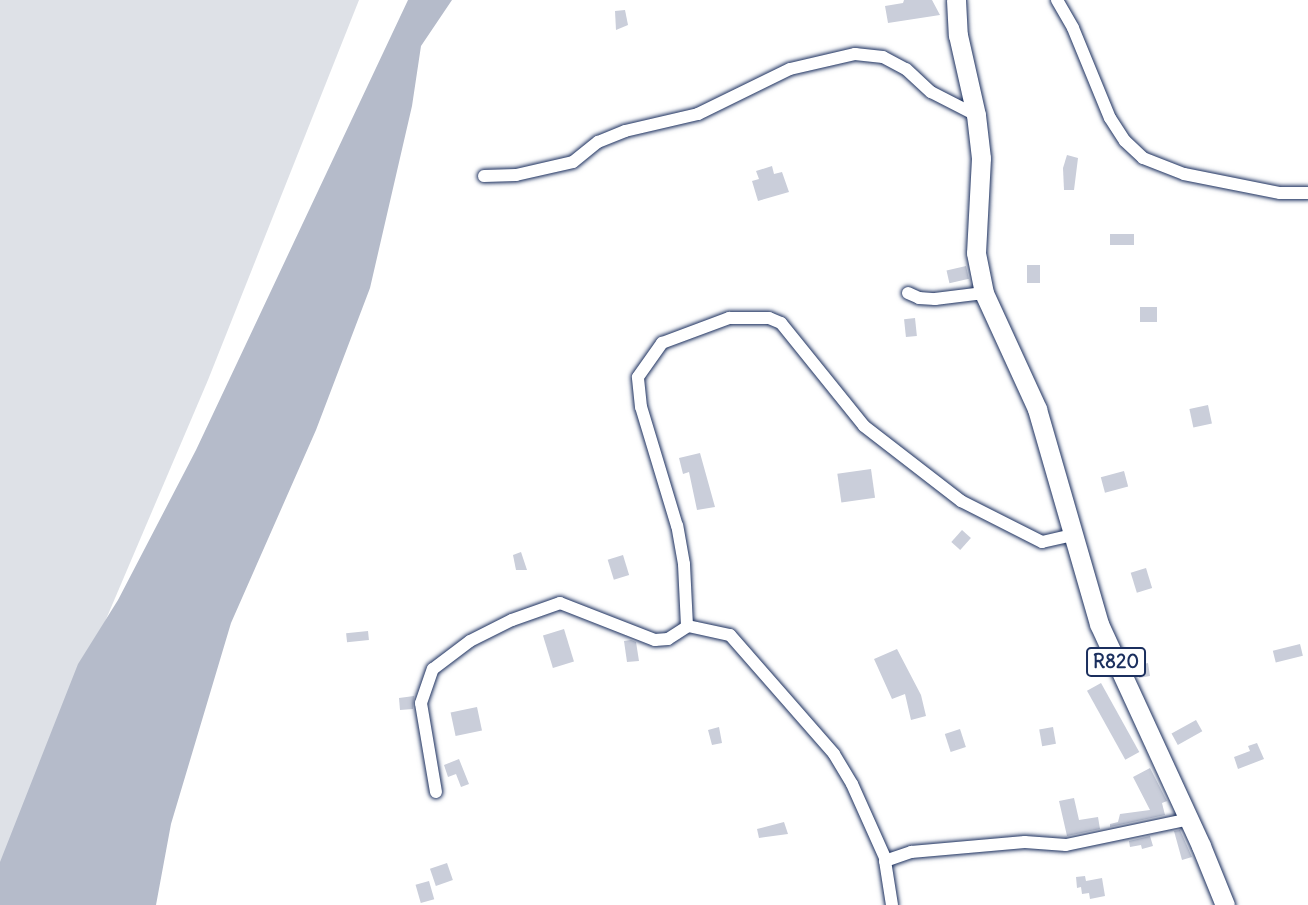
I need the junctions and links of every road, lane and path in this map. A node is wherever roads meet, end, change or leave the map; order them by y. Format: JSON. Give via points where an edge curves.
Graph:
{"nodes":[{"id":1,"x":1057,"y":0,"type":"edge"},
{"id":2,"x":953,"y":2,"type":"edge"},
{"id":3,"x":976,"y":115,"type":"junction"},
{"id":4,"x":484,"y":176,"type":"dead end"},
{"id":5,"x":1308,"y":193,"type":"edge"},
{"id":6,"x":908,"y":293,"type":"dead end"},
{"id":7,"x":984,"y":293,"type":"junction"},
{"id":8,"x":1073,"y":535,"type":"junction"},
{"id":9,"x":687,"y":626,"type":"junction"},
{"id":10,"x":436,"y":792,"type":"dead end"},
{"id":11,"x":1189,"y":819,"type":"junction"},
{"id":12,"x":886,"y":860,"type":"junction"},
{"id":13,"x":891,"y":905,"type":"edge"},
{"id":14,"x":1225,"y":905,"type":"edge"}],
"edges":[{"from":1,"to":5,"type":"street","via":[[1110,118],[1143,158],[1184,174],[1280,194]]},
{"from":2,"to":3,"type":"main road","number":"R820"},
{"from":3,"to":4,"type":"street","via":[[931,92],[906,69],[883,57],[855,54],[790,69],[698,114],[625,131],[598,142],[573,162],[516,175]]},
{"from":3,"to":7,"type":"main road","number":"R820","via":[[981,158],[976,253]]},
{"from":6,"to":7,"type":"street","via":[[935,299]]},
{"from":7,"to":8,"type":"main road","number":"R820","via":[[1037,409]]},
{"from":8,"to":9,"type":"street","via":[[1042,542],[961,501],[864,426],[780,323],[769,317],[729,318],[662,343],[638,377],[641,407],[680,539]]},
{"from":8,"to":11,"type":"main road","number":"R820","via":[[1099,624]]},
{"from":9,"to":10,"type":"street","via":[[668,639],[655,640],[559,603],[470,640],[433,669],[424,689],[421,703]]},
{"from":9,"to":12,"type":"street","via":[[730,635],[800,713],[845,771]]},
{"from":11,"to":12,"type":"street","via":[[1066,845],[1025,842],[911,852]]},
{"from":11,"to":14,"type":"main road","number":"R820"},
{"from":12,"to":13,"type":"street"}]}
